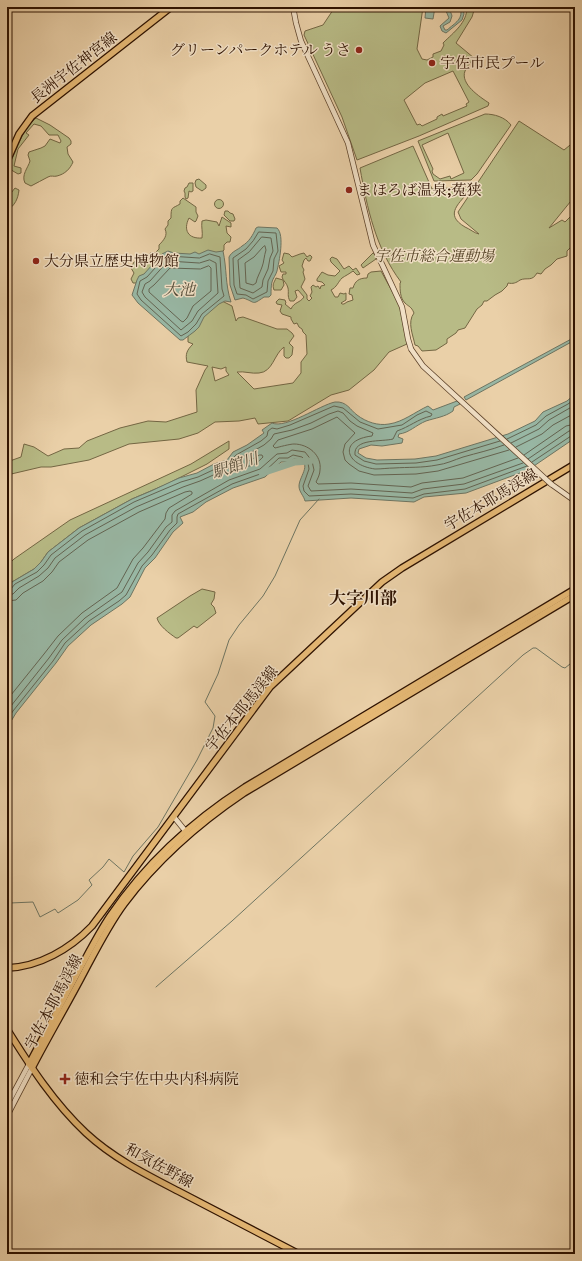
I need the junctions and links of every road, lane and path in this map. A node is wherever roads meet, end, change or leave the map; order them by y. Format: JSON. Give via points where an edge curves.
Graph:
{"nodes":[{"id":1,"x":172,"y":7,"type":"edge"},
{"id":2,"x":293,"y":7,"type":"edge"},
{"id":3,"x":7,"y":161,"type":"edge"},
{"id":4,"x":575,"y":464,"type":"edge"},
{"id":5,"x":575,"y":501,"type":"edge"},
{"id":6,"x":575,"y":589,"type":"edge"},
{"id":7,"x":575,"y":595,"type":"edge"},
{"id":8,"x":174,"y":818,"type":"junction"},
{"id":9,"x":187,"y":832,"type":"junction"},
{"id":10,"x":88,"y":931,"type":"junction"},
{"id":11,"x":98,"y":941,"type":"junction"},
{"id":12,"x":7,"y":968,"type":"edge"},
{"id":13,"x":7,"y":1029,"type":"edge"},
{"id":14,"x":30,"y":1066,"type":"junction"},
{"id":15,"x":7,"y":1105,"type":"edge"},
{"id":16,"x":7,"y":1116,"type":"edge"},
{"id":17,"x":299,"y":1254,"type":"edge"}],
"edges":[{"from":1,"to":3,"type":"main road","name":"長洲宇佐神宮線","via":[[32,116],[19,134]]},
{"from":2,"to":5,"type":"street","bridge":true,"via":[[301,42],[349,147],[373,245],[402,307],[411,349],[423,366],[551,484]]},
{"from":4,"to":8,"type":"main road","name":"宇佐本耶馬渓線","via":[[382,582],[270,687]]},
{"from":6,"to":9,"type":"main road","name":"宇佐本耶馬渓線","via":[[245,787],[214,808]]},
{"from":7,"to":9,"type":"main road","name":"宇佐本耶馬渓線","via":[[244,793]]},
{"from":8,"to":9,"type":"street"},
{"from":8,"to":10,"type":"main road","name":"宇佐本耶馬渓線"},
{"from":9,"to":11,"type":"main road","name":"宇佐本耶馬渓線","via":[[166,848],[141,875],[114,910]]},
{"from":10,"to":11,"type":"main road"},
{"from":10,"to":12,"type":"main road","name":"宇佐本耶馬渓線","via":[[71,945],[51,956],[25,966]]},
{"from":11,"to":14,"type":"main road","name":"宇佐本耶馬渓線"},
{"from":13,"to":14,"type":"main road","name":"宇佐本耶馬渓線"},
{"from":14,"to":15,"type":"street"},
{"from":14,"to":16,"type":"street"},
{"from":14,"to":17,"type":"main road","name":"和気佐野線","via":[[68,1115],[108,1150],[141,1171]]}]}
